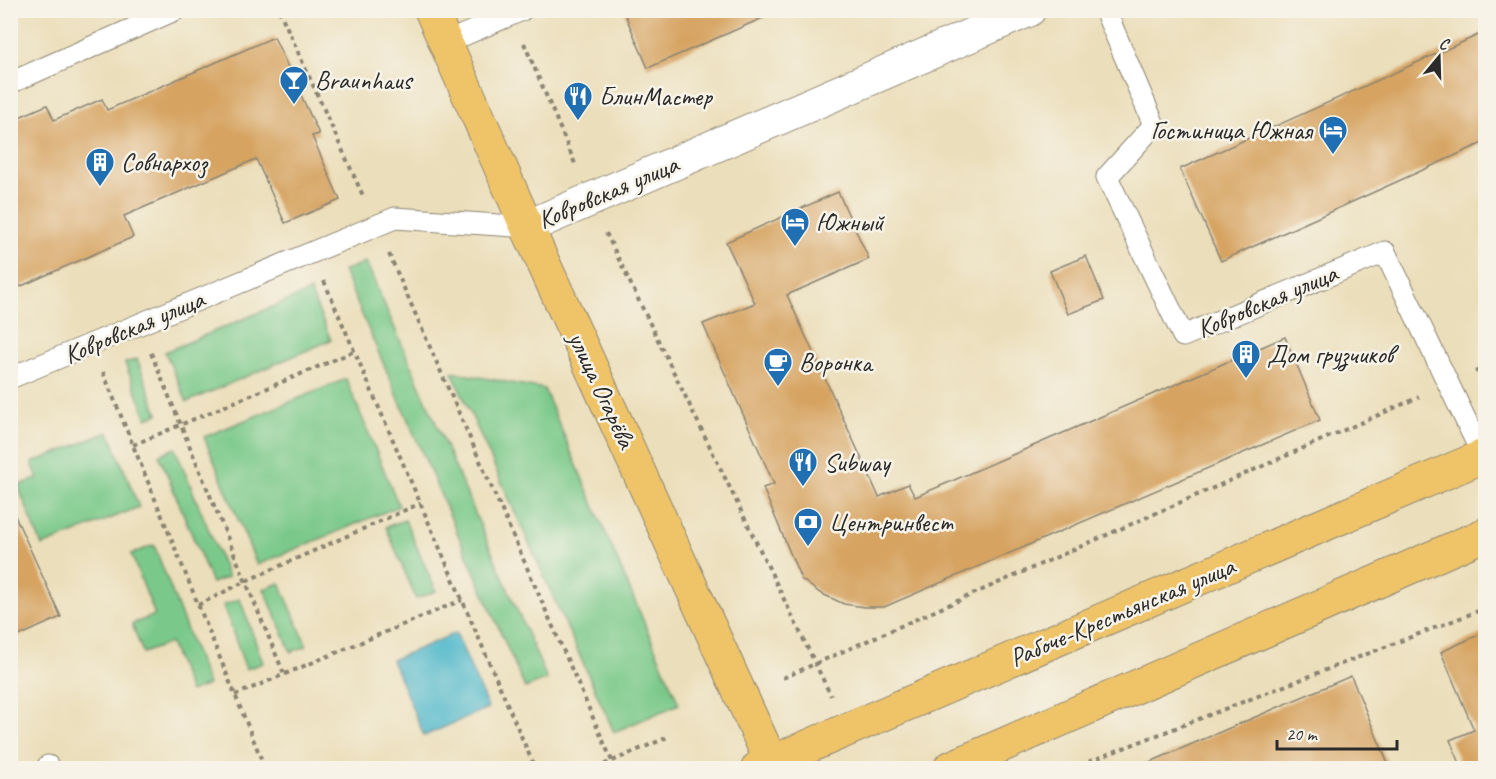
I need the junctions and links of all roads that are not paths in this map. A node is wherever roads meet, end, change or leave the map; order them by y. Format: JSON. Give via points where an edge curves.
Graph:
{"nodes":[{"id":1,"x":175,"y":10,"type":"edge"},
{"id":2,"x":431,"y":10,"type":"edge"},
{"id":3,"x":1029,"y":10,"type":"edge"},
{"id":4,"x":1105,"y":10,"type":"edge"},
{"id":5,"x":517,"y":13,"type":"edge"},
{"id":6,"x":137,"y":18,"type":"edge"},
{"id":7,"x":445,"y":43,"type":"junction"},
{"id":8,"x":10,"y":83,"type":"edge"},
{"id":9,"x":527,"y":227,"type":"junction"},
{"id":10,"x":10,"y":378,"type":"edge"},
{"id":11,"x":1484,"y":456,"type":"edge"},
{"id":12,"x":1485,"y":534,"type":"edge"},
{"id":13,"x":768,"y":766,"type":"edge"},
{"id":14,"x":950,"y":768,"type":"edge"}],
"edges":[{"from":1,"to":6,"type":"lane"},
{"from":2,"to":7,"type":"main road","name":"улица Огарёва"},
{"from":3,"to":9,"type":"street","name":"Ковровская улица"},
{"from":4,"to":11,"type":"lane","name":"Ковровская улица","via":[[1154,125],[1107,177],[1183,336],[1385,252]]},
{"from":5,"to":7,"type":"lane"},
{"from":6,"to":8,"type":"lane"},
{"from":7,"to":9,"type":"main road","name":"улица Огарёва"},
{"from":9,"to":10,"type":"lane","name":"Ковровская улица","via":[[395,218]]},
{"from":9,"to":13,"type":"main road","name":"улица Огарёва"},
{"from":11,"to":13,"type":"main road","name":"Рабоче-Крестьянская улица"},
{"from":12,"to":14,"type":"main road"}]}
